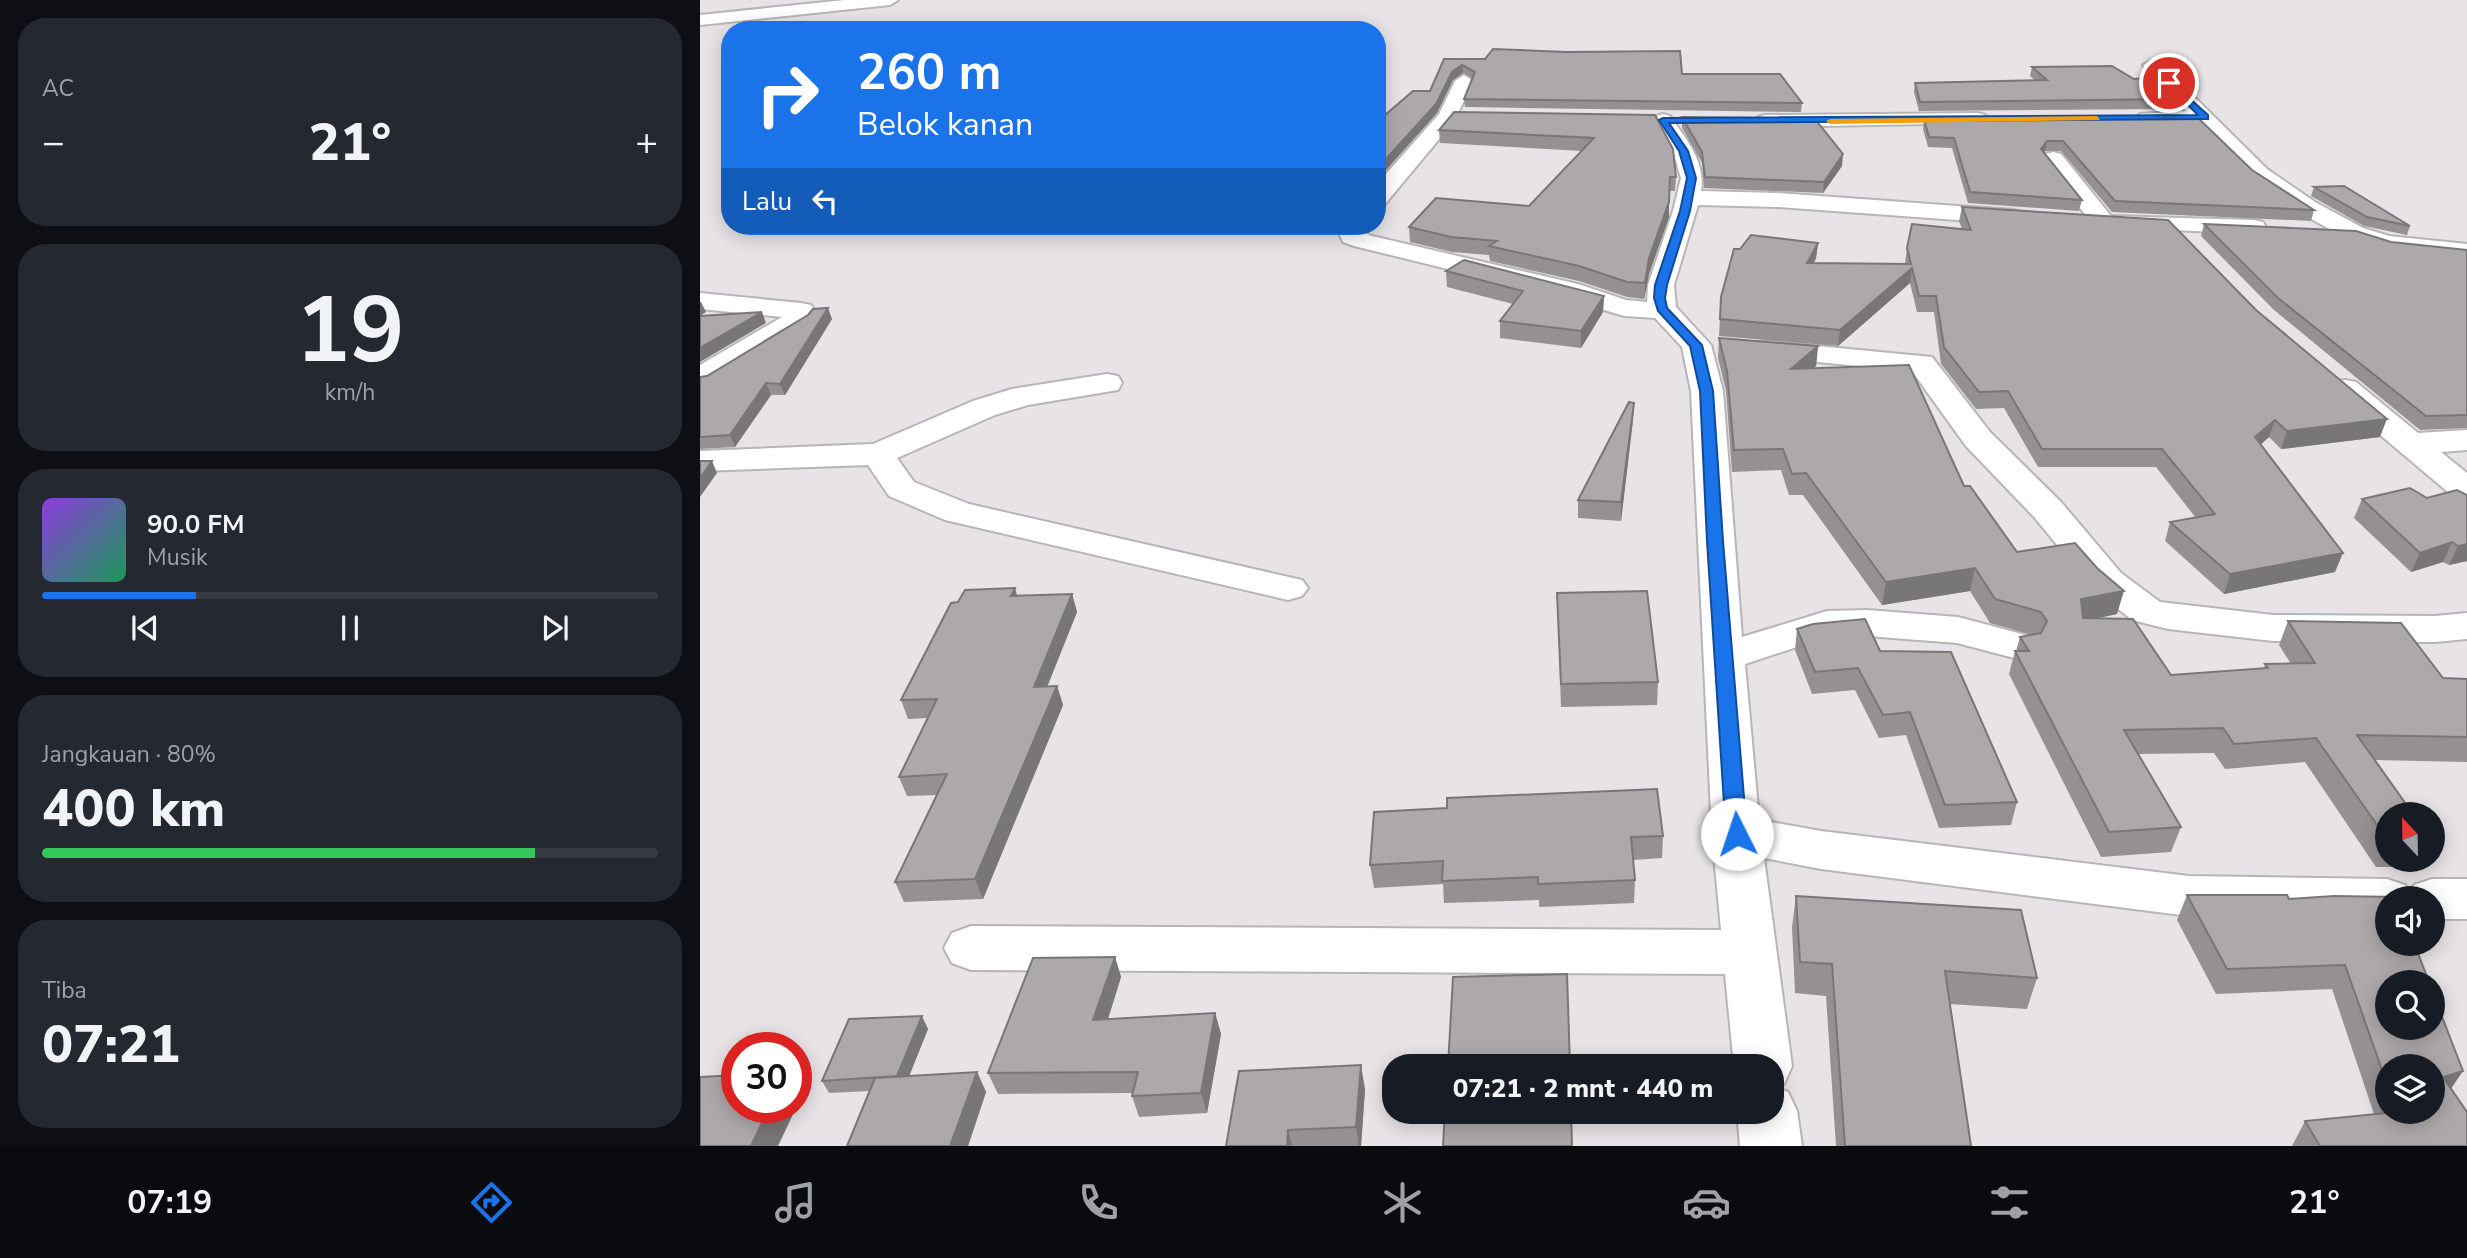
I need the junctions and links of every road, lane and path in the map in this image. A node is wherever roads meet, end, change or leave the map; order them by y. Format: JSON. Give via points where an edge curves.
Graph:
{"nodes":[{"id":1,"x":890,"y":0,"type":"edge"},
{"id":2,"x":700,"y":20,"type":"edge"},
{"id":3,"x":2152,"y":65,"type":"dead end"},
{"id":4,"x":1464,"y":80,"type":"edge"},
{"id":5,"x":1448,"y":116,"type":"junction"},
{"id":6,"x":1474,"y":116,"type":"edge"},
{"id":7,"x":2205,"y":117,"type":"junction"},
{"id":8,"x":2123,"y":118,"type":"edge"},
{"id":9,"x":2001,"y":119,"type":"edge"},
{"id":10,"x":1663,"y":120,"type":"dead end"},
{"id":11,"x":1741,"y":121,"type":"edge"},
{"id":12,"x":2053,"y":159,"type":"edge"},
{"id":13,"x":1386,"y":188,"type":"edge"},
{"id":14,"x":1689,"y":198,"type":"junction"},
{"id":15,"x":2038,"y":218,"type":"edge"},
{"id":16,"x":2077,"y":220,"type":"edge"},
{"id":17,"x":2103,"y":221,"type":"junction"},
{"id":18,"x":2170,"y":223,"type":"junction"},
{"id":19,"x":2275,"y":228,"type":"edge"},
{"id":20,"x":2302,"y":230,"type":"edge"},
{"id":21,"x":2354,"y":233,"type":"junction"},
{"id":22,"x":1351,"y":235,"type":"edge"},
{"id":23,"x":2194,"y":249,"type":"edge"},
{"id":24,"x":2467,"y":252,"type":"edge"},
{"id":25,"x":700,"y":302,"type":"edge"},
{"id":26,"x":1662,"y":309,"type":"junction"},
{"id":27,"x":1696,"y":345,"type":"junction"},
{"id":28,"x":2320,"y":368,"type":"edge"},
{"id":29,"x":700,"y":378,"type":"edge"},
{"id":30,"x":1107,"y":383,"type":"dead end"},
{"id":31,"x":2467,"y":440,"type":"edge"},
{"id":32,"x":2410,"y":444,"type":"junction"},
{"id":33,"x":878,"y":454,"type":"junction"},
{"id":34,"x":700,"y":461,"type":"edge"},
{"id":35,"x":2467,"y":491,"type":"edge"},
{"id":36,"x":1288,"y":588,"type":"dead end"},
{"id":37,"x":2467,"y":626,"type":"edge"},
{"id":38,"x":2018,"y":646,"type":"edge"},
{"id":39,"x":1723,"y":657,"type":"junction"},
{"id":40,"x":1737,"y":834,"type":"junction"},
{"id":41,"x":2375,"y":899,"type":"edge"},
{"id":42,"x":2445,"y":899,"type":"edge"},
{"id":43,"x":2467,"y":899,"type":"edge"},
{"id":44,"x":971,"y":948,"type":"dead end"},
{"id":45,"x":1751,"y":952,"type":"junction"},
{"id":46,"x":1762,"y":1054,"type":"edge"},
{"id":47,"x":1768,"y":1124,"type":"edge"},
{"id":48,"x":1771,"y":1146,"type":"edge"}],
"edges":[{"from":1,"to":2,"type":"street"},
{"from":3,"to":7,"type":"street"},
{"from":4,"to":5,"type":"street"},
{"from":5,"to":6,"type":"street"},
{"from":5,"to":13,"type":"street"},
{"from":7,"to":8,"type":"street"},
{"from":7,"to":21,"type":"street","via":[[2259,174]]},
{"from":9,"to":11,"type":"street"},
{"from":10,"to":14,"type":"street","via":[[1690,168]]},
{"from":12,"to":17,"type":"street"},
{"from":14,"to":15,"type":"street"},
{"from":14,"to":26,"type":"street","via":[[1661,285]]},
{"from":16,"to":17,"type":"street"},
{"from":17,"to":18,"type":"street"},
{"from":18,"to":19,"type":"street"},
{"from":18,"to":23,"type":"street"},
{"from":20,"to":21,"type":"street"},
{"from":21,"to":24,"type":"street","via":[[2387,243]]},
{"from":22,"to":26,"type":"street","via":[[1578,292],[1619,308]]},
{"from":25,"to":29,"type":"street","via":[[803,314]]},
{"from":26,"to":27,"type":"street"},
{"from":27,"to":37,"type":"street","via":[[1921,363],[1978,439],[2048,510],[2107,580],[2146,611],[2273,628]]},
{"from":27,"to":39,"type":"street","via":[[1710,421]]},
{"from":28,"to":32,"type":"street"},
{"from":30,"to":33,"type":"street","via":[[1023,396],[984,408]]},
{"from":31,"to":32,"type":"street"},
{"from":32,"to":35,"type":"street"},
{"from":33,"to":34,"type":"street"},
{"from":33,"to":36,"type":"street","via":[[901,489],[958,512]]},
{"from":38,"to":39,"type":"street","via":[[1958,630],[1826,624]]},
{"from":39,"to":40,"type":"street"},
{"from":40,"to":41,"type":"street","via":[[1821,850],[2189,896]]},
{"from":40,"to":45,"type":"street"},
{"from":42,"to":43,"type":"street"},
{"from":44,"to":45,"type":"street"},
{"from":45,"to":46,"type":"street"},
{"from":47,"to":48,"type":"street"}]}
